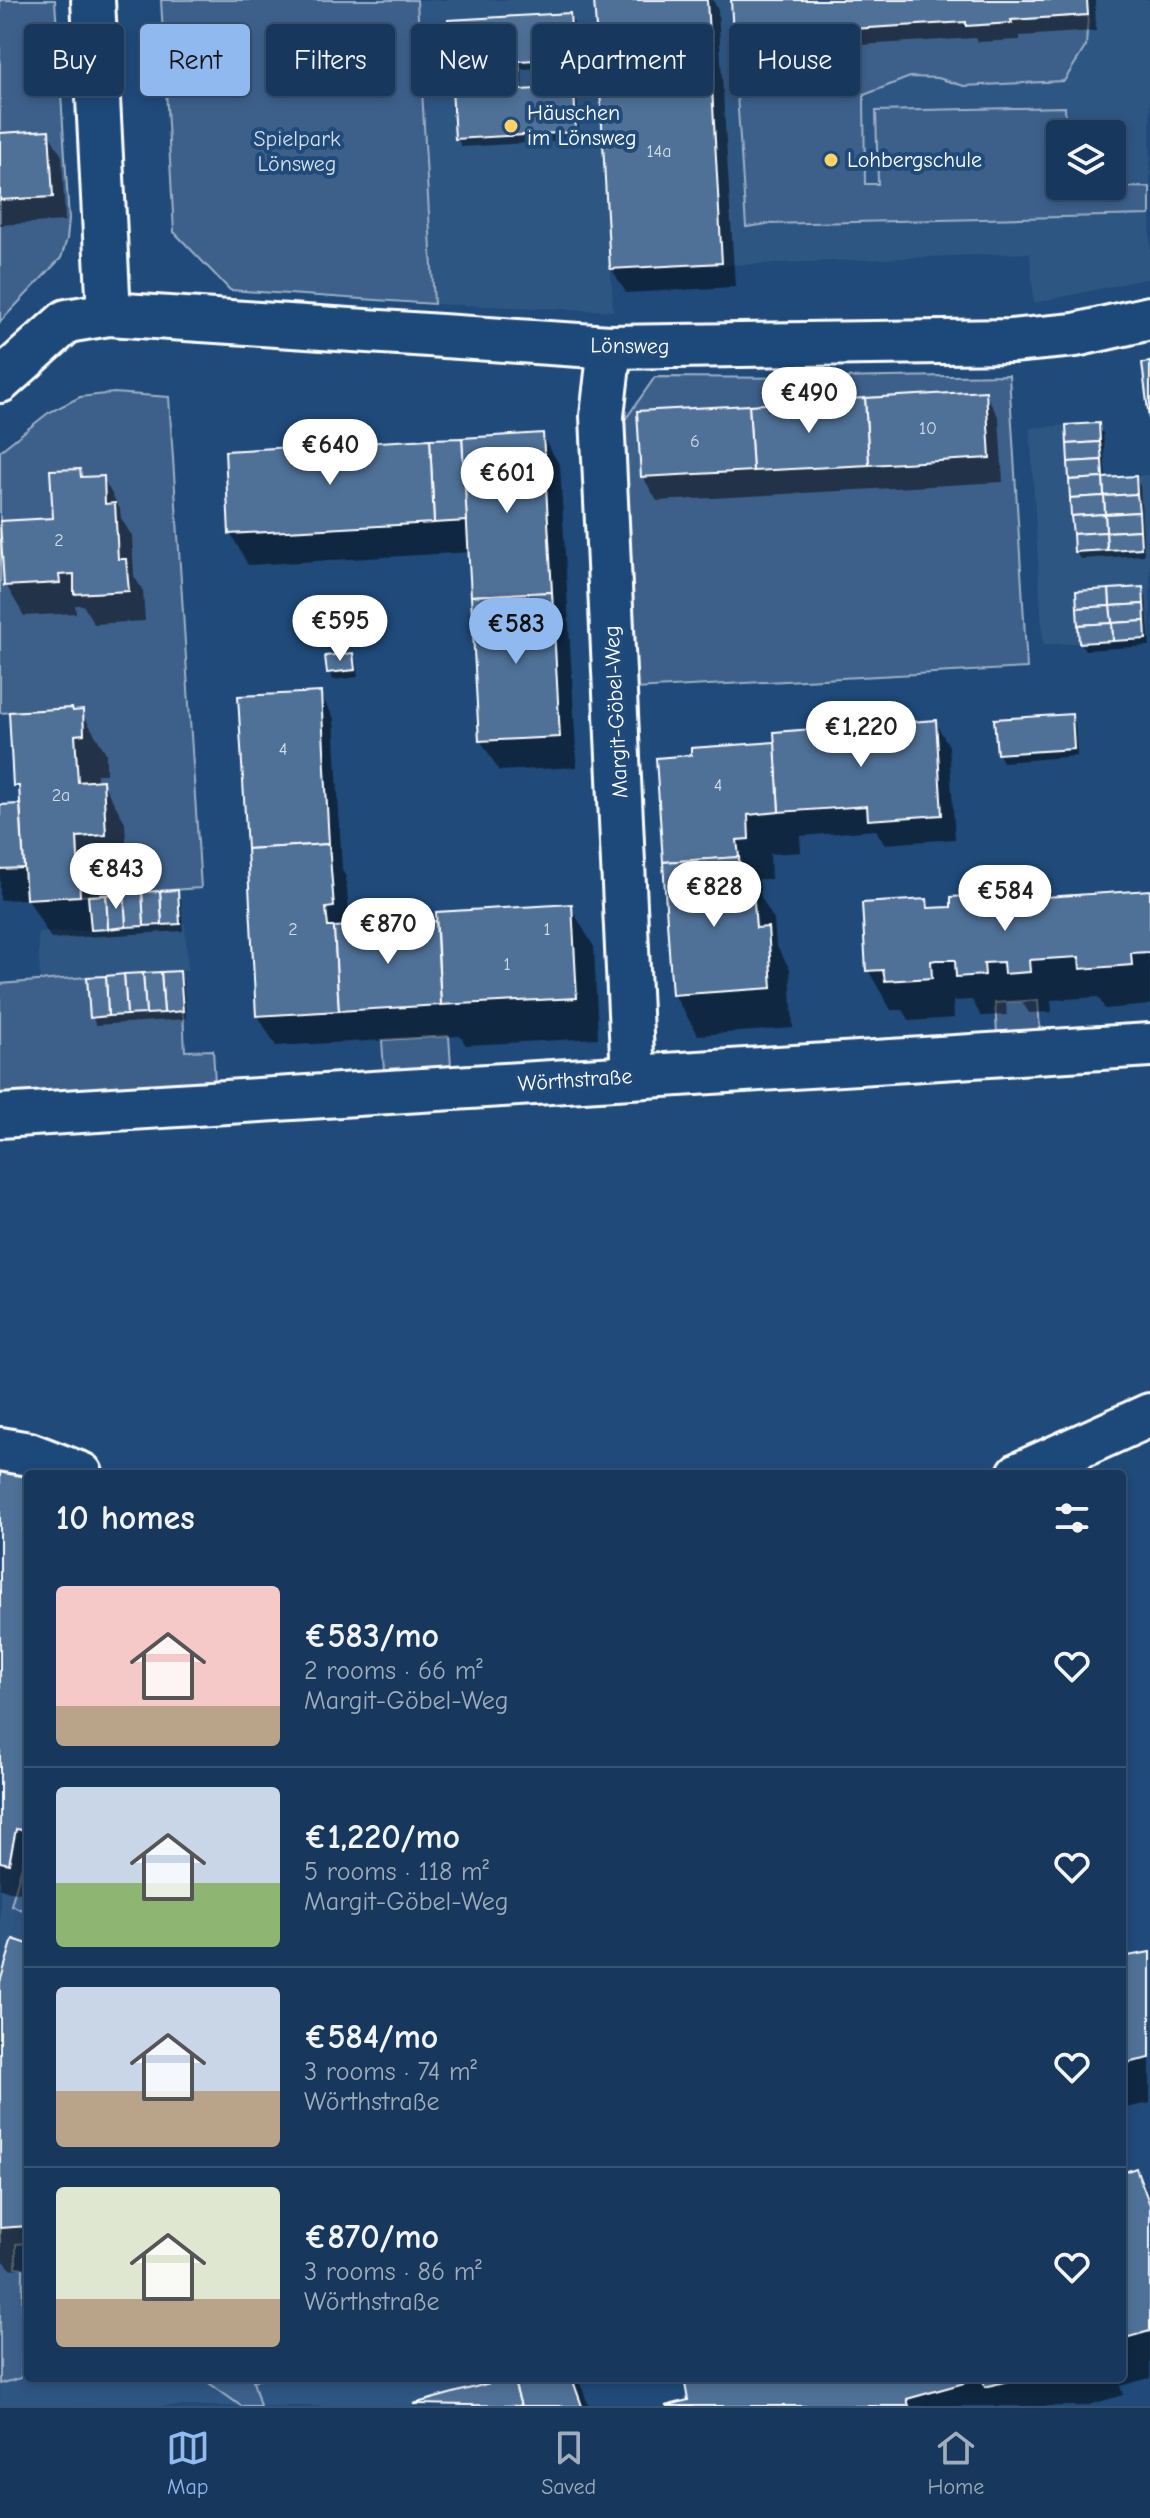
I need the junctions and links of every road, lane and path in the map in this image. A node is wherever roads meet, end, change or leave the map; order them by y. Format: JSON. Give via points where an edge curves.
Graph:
{"nodes":[{"id":1,"x":93,"y":0,"type":"edge"},
{"id":2,"x":109,"y":314,"type":"junction"},
{"id":3,"x":1150,"y":318,"type":"edge"},
{"id":4,"x":610,"y":347,"type":"junction"},
{"id":5,"x":0,"y":381,"type":"edge"},
{"id":6,"x":0,"y":406,"type":"edge"},
{"id":7,"x":1150,"y":1045,"type":"edge"},
{"id":8,"x":633,"y":1076,"type":"junction"},
{"id":9,"x":0,"y":1116,"type":"edge"},
{"id":10,"x":1150,"y":1415,"type":"edge"},
{"id":11,"x":0,"y":1449,"type":"edge"},
{"id":12,"x":71,"y":1470,"type":"edge"},
{"id":13,"x":1028,"y":1470,"type":"edge"}],
"edges":[{"from":1,"to":2,"type":"street"},
{"from":2,"to":4,"type":"street","name":"Lönsweg"},
{"from":2,"to":5,"type":"street","name":"Lönsweg","via":[[67,321]]},
{"from":2,"to":6,"type":"street"},
{"from":3,"to":4,"type":"street","name":"Lönsweg","via":[[1075,335],[1011,341]]},
{"from":4,"to":8,"type":"street","name":"Margit-Göbel-Weg","via":[[602,416]]},
{"from":7,"to":8,"type":"street","name":"Wörthstraße"},
{"from":8,"to":9,"type":"street","name":"Wörthstraße"},
{"from":10,"to":13,"type":"street"},
{"from":11,"to":12,"type":"street"}]}
